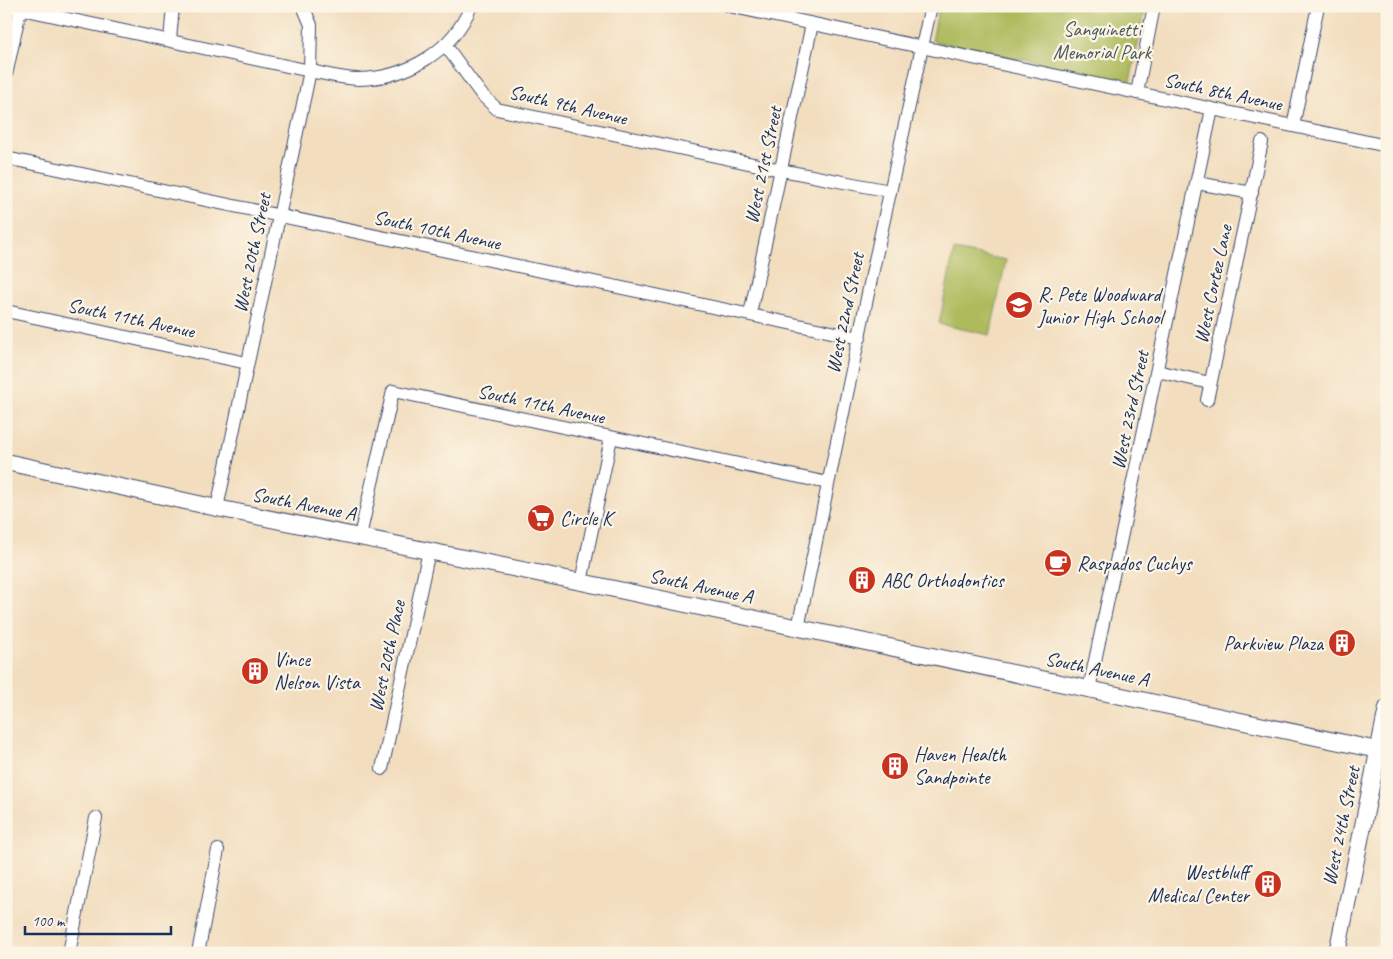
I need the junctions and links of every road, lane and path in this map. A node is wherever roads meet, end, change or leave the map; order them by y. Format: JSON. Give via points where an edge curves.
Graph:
{"nodes":[{"id":1,"x":173,"y":6,"type":"edge"},
{"id":2,"x":303,"y":6,"type":"edge"},
{"id":3,"x":471,"y":6,"type":"edge"},
{"id":4,"x":729,"y":6,"type":"edge"},
{"id":5,"x":931,"y":6,"type":"edge"},
{"id":6,"x":1154,"y":6,"type":"edge"},
{"id":7,"x":1318,"y":6,"type":"edge"},
{"id":8,"x":16,"y":7,"type":"edge"},
{"id":9,"x":812,"y":24,"type":"junction"},
{"id":10,"x":170,"y":40,"type":"junction"},
{"id":11,"x":446,"y":46,"type":"junction"},
{"id":12,"x":922,"y":47,"type":"junction"},
{"id":13,"x":310,"y":71,"type":"junction"},
{"id":14,"x":6,"y":75,"type":"edge"},
{"id":15,"x":1136,"y":92,"type":"junction"},
{"id":16,"x":1212,"y":109,"type":"junction"},
{"id":17,"x":1292,"y":126,"type":"junction"},
{"id":18,"x":1262,"y":142,"type":"dead end"},
{"id":19,"x":1387,"y":146,"type":"edge"},
{"id":20,"x":6,"y":158,"type":"edge"},
{"id":21,"x":780,"y":170,"type":"junction"},
{"id":22,"x":1197,"y":183,"type":"junction"},
{"id":23,"x":890,"y":191,"type":"junction"},
{"id":24,"x":1252,"y":193,"type":"junction"},
{"id":25,"x":279,"y":216,"type":"junction"},
{"id":26,"x":6,"y":310,"type":"edge"},
{"id":27,"x":750,"y":314,"type":"junction"},
{"id":28,"x":860,"y":338,"type":"junction"},
{"id":29,"x":247,"y":363,"type":"junction"},
{"id":30,"x":1157,"y":371,"type":"junction"},
{"id":31,"x":1210,"y":383,"type":"junction"},
{"id":32,"x":1207,"y":400,"type":"dead end"},
{"id":33,"x":612,"y":438,"type":"junction"},
{"id":34,"x":6,"y":462,"type":"edge"},
{"id":35,"x":828,"y":483,"type":"junction"},
{"id":36,"x":217,"y":508,"type":"junction"},
{"id":37,"x":360,"y":536,"type":"junction"},
{"id":38,"x":429,"y":551,"type":"junction"},
{"id":39,"x":580,"y":582,"type":"junction"},
{"id":40,"x":798,"y":628,"type":"junction"},
{"id":41,"x":1089,"y":689,"type":"junction"},
{"id":42,"x":1387,"y":708,"type":"edge"},
{"id":43,"x":1382,"y":751,"type":"edge"},
{"id":44,"x":382,"y":769,"type":"dead end"},
{"id":45,"x":96,"y":818,"type":"dead end"},
{"id":46,"x":218,"y":850,"type":"dead end"},
{"id":47,"x":69,"y":953,"type":"edge"},
{"id":48,"x":198,"y":953,"type":"edge"},
{"id":49,"x":1337,"y":953,"type":"edge"}],
"edges":[{"from":1,"to":10,"type":"street"},
{"from":2,"to":13,"type":"street","name":"West 20th Street","via":[[311,25]]},
{"from":3,"to":11,"type":"street","via":[[466,19]]},
{"from":4,"to":9,"type":"street","name":"South 8th Avenue"},
{"from":5,"to":12,"type":"street","name":"West 22nd Street"},
{"from":6,"to":15,"type":"street"},
{"from":7,"to":17,"type":"street"},
{"from":8,"to":10,"type":"street"},
{"from":8,"to":14,"type":"street"},
{"from":9,"to":12,"type":"street","name":"South 8th Avenue"},
{"from":9,"to":21,"type":"street","name":"West 21st Street"},
{"from":10,"to":13,"type":"street"},
{"from":11,"to":13,"type":"street","via":[[419,64],[391,74],[358,79]]},
{"from":11,"to":21,"type":"street","name":"South 9th Avenue","via":[[482,94],[497,108]]},
{"from":12,"to":15,"type":"street","name":"South 8th Avenue"},
{"from":12,"to":23,"type":"street","name":"West 22nd Street"},
{"from":13,"to":25,"type":"street","name":"West 20th Street"},
{"from":15,"to":16,"type":"street","name":"South 8th Avenue"},
{"from":16,"to":17,"type":"street","name":"South 8th Avenue"},
{"from":16,"to":22,"type":"street","name":"West 23rd Street"},
{"from":17,"to":19,"type":"street","name":"South 8th Avenue"},
{"from":18,"to":24,"type":"street","name":"West Cortez Lane"},
{"from":20,"to":25,"type":"street","name":"South 10th Avenue"},
{"from":21,"to":23,"type":"street","name":"South 9th Avenue"},
{"from":21,"to":27,"type":"street","name":"West 21st Street"},
{"from":22,"to":24,"type":"street"},
{"from":22,"to":30,"type":"street","name":"West 23rd Street"},
{"from":23,"to":28,"type":"street","name":"West 22nd Street"},
{"from":24,"to":31,"type":"street","name":"West Cortez Lane"},
{"from":25,"to":27,"type":"street","name":"South 10th Avenue"},
{"from":25,"to":29,"type":"street","name":"West 20th Street"},
{"from":26,"to":29,"type":"street","name":"South 11th Avenue"},
{"from":27,"to":28,"type":"street","name":"South 10th Avenue"},
{"from":28,"to":35,"type":"street","name":"West 22nd Street"},
{"from":29,"to":36,"type":"street","name":"West 20th Street"},
{"from":30,"to":31,"type":"street"},
{"from":30,"to":41,"type":"street","name":"West 23rd Street"},
{"from":31,"to":32,"type":"street","name":"West Cortez Lane"},
{"from":33,"to":35,"type":"street","name":"South 11th Avenue"},
{"from":33,"to":37,"type":"street","name":"South 11th Avenue","via":[[393,391]]},
{"from":33,"to":39,"type":"street"},
{"from":34,"to":36,"type":"main road","name":"South Avenue A"},
{"from":35,"to":40,"type":"street","name":"West 22nd Street"},
{"from":36,"to":37,"type":"main road","name":"South Avenue A"},
{"from":37,"to":38,"type":"main road","name":"South Avenue A"},
{"from":38,"to":39,"type":"main road","name":"South Avenue A"},
{"from":38,"to":44,"type":"street","name":"West 20th Place"},
{"from":39,"to":40,"type":"main road","name":"South Avenue A"},
{"from":40,"to":41,"type":"main road","name":"South Avenue A"},
{"from":41,"to":43,"type":"main road","name":"South Avenue A"},
{"from":42,"to":43,"type":"main road","name":"West 24th Street"},
{"from":43,"to":49,"type":"main road","name":"West 24th Street"},
{"from":45,"to":47,"type":"street"},
{"from":46,"to":48,"type":"street"}]}
